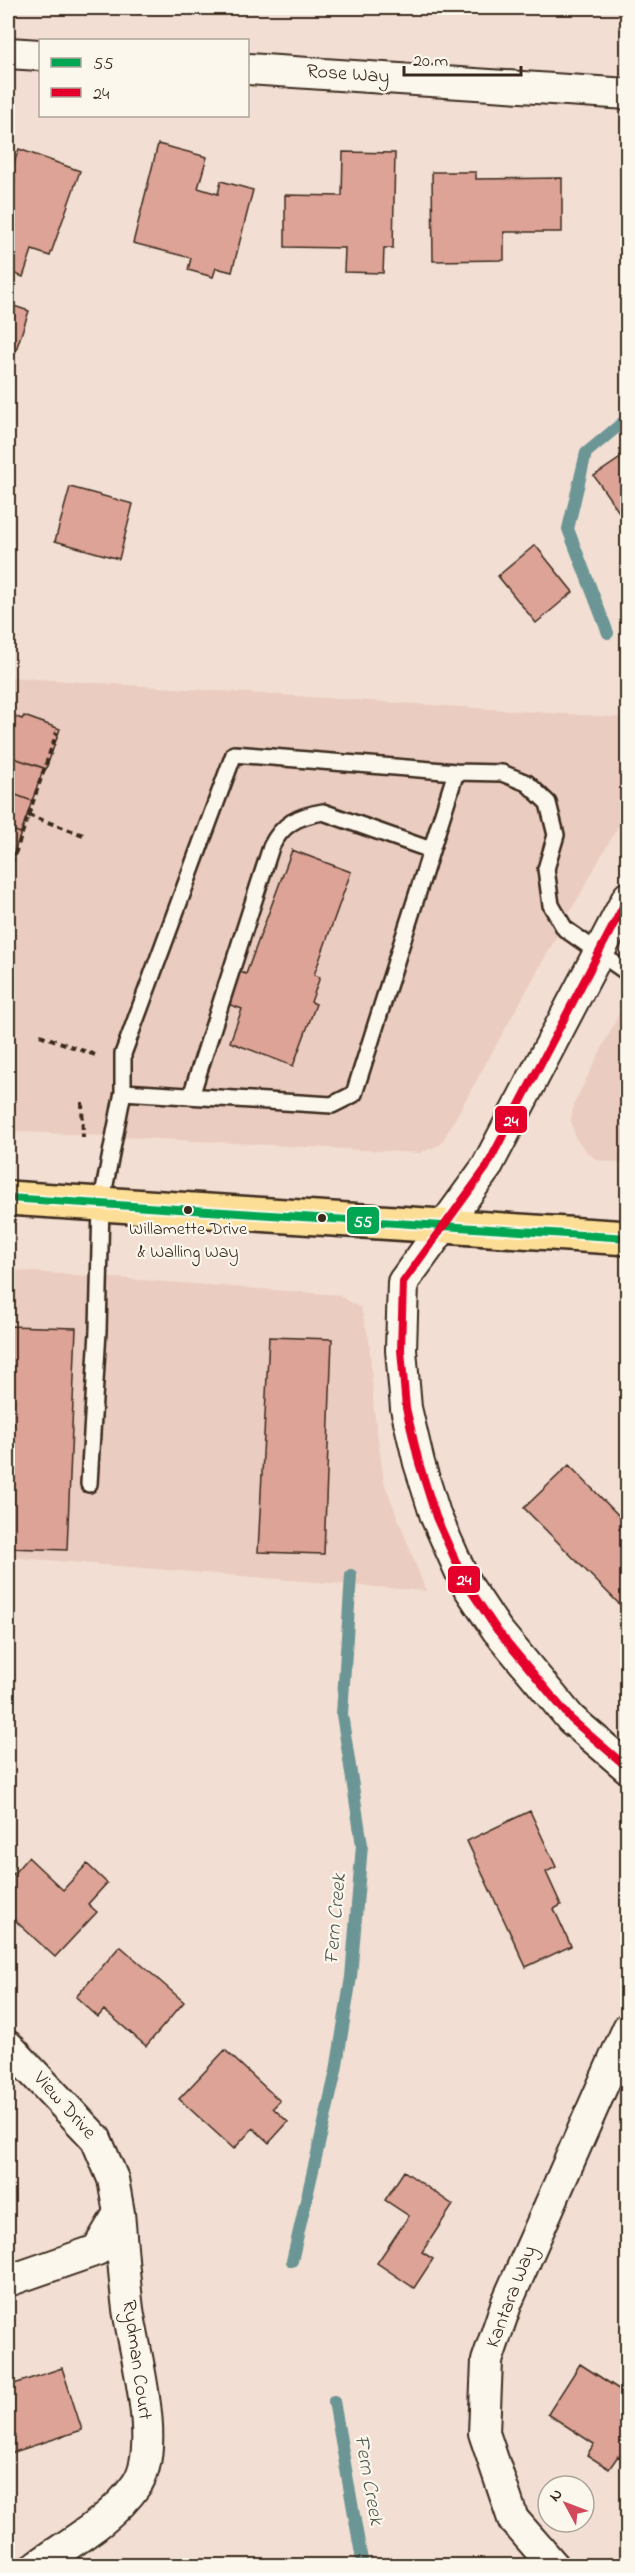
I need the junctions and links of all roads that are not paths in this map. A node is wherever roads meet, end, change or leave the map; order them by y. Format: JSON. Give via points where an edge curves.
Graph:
{"nodes":[{"id":1,"x":8,"y":53,"type":"edge"},
{"id":2,"x":39,"y":55,"type":"edge"},
{"id":3,"x":249,"y":69,"type":"edge"},
{"id":4,"x":627,"y":94,"type":"edge"},
{"id":5,"x":456,"y":772,"type":"junction"},
{"id":6,"x":431,"y":850,"type":"junction"},
{"id":7,"x":627,"y":897,"type":"edge"},
{"id":8,"x":598,"y":953,"type":"junction"},
{"id":9,"x":627,"y":973,"type":"edge"},
{"id":10,"x":123,"y":1092,"type":"junction"},
{"id":11,"x":191,"y":1096,"type":"junction"},
{"id":12,"x":8,"y":1198,"type":"edge"},
{"id":13,"x":100,"y":1205,"type":"junction"},
{"id":14,"x":444,"y":1226,"type":"junction"},
{"id":15,"x":627,"y":1238,"type":"edge"},
{"id":16,"x":89,"y":1484,"type":"dead end"},
{"id":17,"x":627,"y":1768,"type":"edge"},
{"id":18,"x":627,"y":2028,"type":"edge"},
{"id":19,"x":8,"y":2046,"type":"edge"},
{"id":20,"x":119,"y":2213,"type":"junction"},
{"id":21,"x":8,"y":2281,"type":"edge"},
{"id":22,"x":37,"y":2565,"type":"edge"},
{"id":23,"x":554,"y":2565,"type":"edge"}],
"edges":[{"from":1,"to":2,"type":"street"},
{"from":3,"to":4,"type":"street","name":"Rose Way"},
{"from":5,"to":6,"type":"lane"},
{"from":5,"to":8,"type":"lane","via":[[502,773],[527,783],[548,803],[555,835],[546,869],[551,905],[566,929]]},
{"from":5,"to":10,"type":"lane","via":[[234,754],[123,1054]]},
{"from":6,"to":11,"type":"lane","via":[[354,1094],[332,1105]]},
{"from":6,"to":11,"type":"lane","via":[[322,812],[304,815],[278,832]]},
{"from":7,"to":8,"type":"street"},
{"from":8,"to":9,"type":"lane"},
{"from":8,"to":14,"type":"street","via":[[486,1168]]},
{"from":10,"to":11,"type":"lane"},
{"from":10,"to":13,"type":"lane"},
{"from":12,"to":13,"type":"main road"},
{"from":13,"to":14,"type":"main road"},
{"from":13,"to":16,"type":"lane"},
{"from":14,"to":15,"type":"main road"},
{"from":14,"to":17,"type":"street","via":[[403,1282],[401,1341],[406,1408],[436,1517],[465,1582],[497,1630],[571,1719]]},
{"from":18,"to":23,"type":"street","name":"Kantara Way","via":[[507,2302],[487,2361],[484,2433],[513,2518]]},
{"from":19,"to":20,"type":"street","name":"View Drive","via":[[96,2139],[114,2180]]},
{"from":20,"to":21,"type":"street","via":[[97,2250]]},
{"from":20,"to":22,"type":"street","name":"Rydman Court","via":[[128,2310],[144,2389],[145,2464],[138,2483],[117,2510]]}]}
